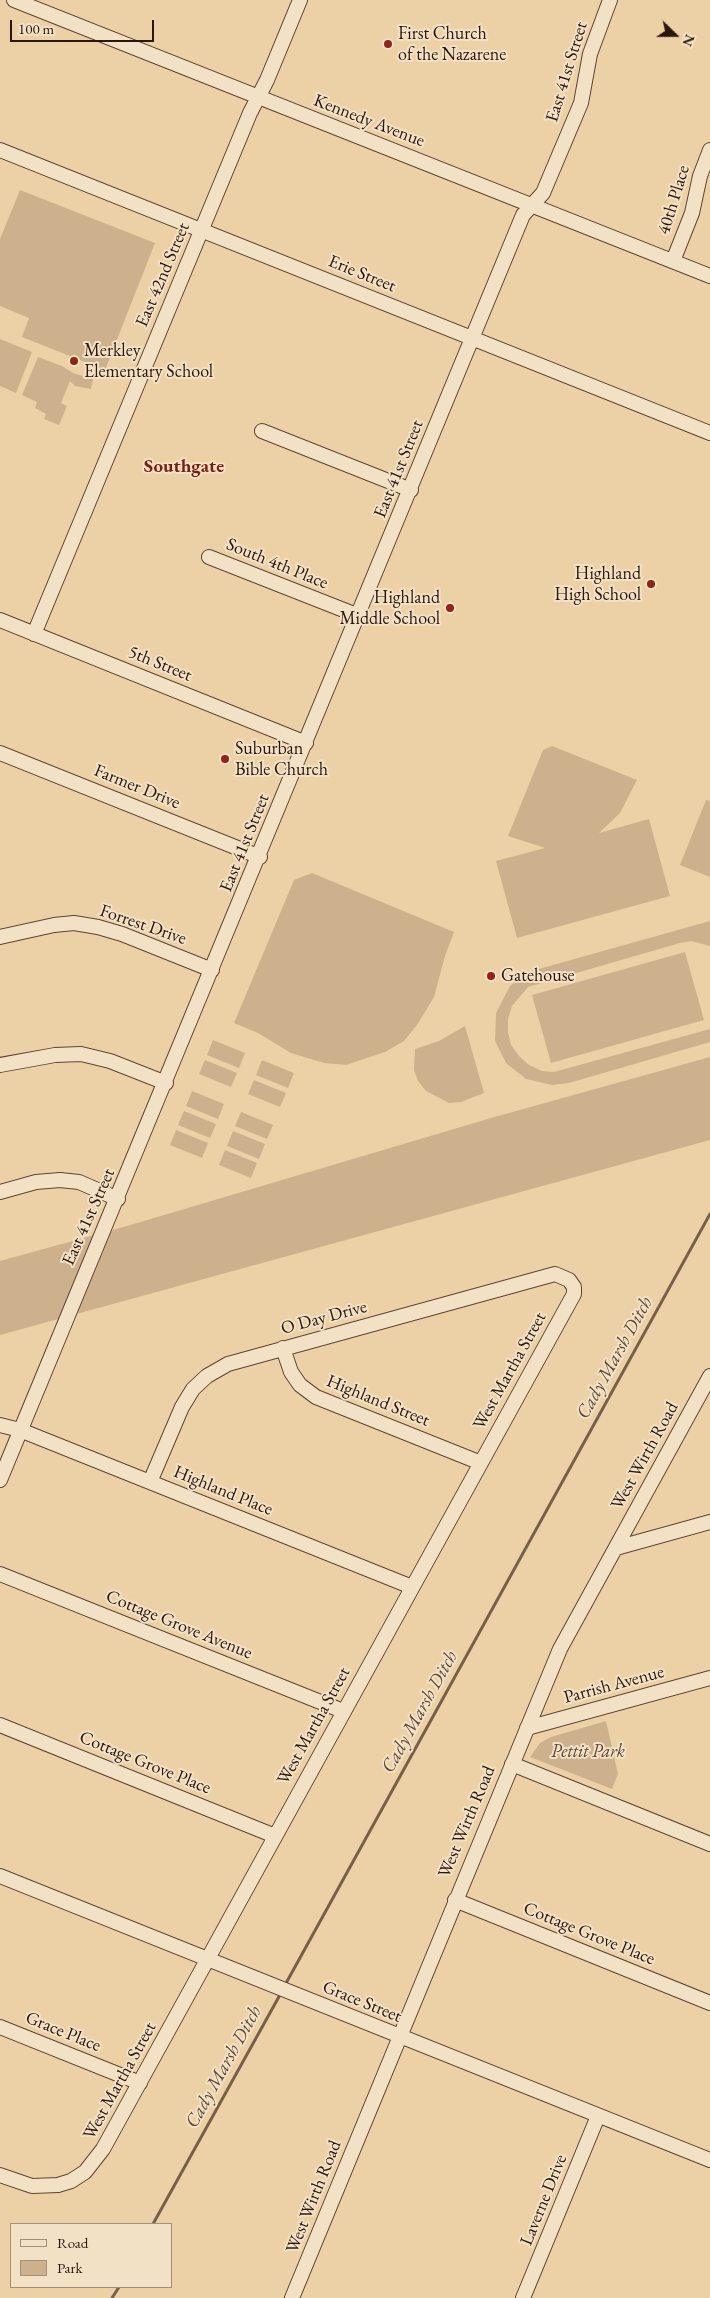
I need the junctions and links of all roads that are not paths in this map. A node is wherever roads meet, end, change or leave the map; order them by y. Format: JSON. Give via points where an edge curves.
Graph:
{"nodes":[{"id":1,"x":14,"y":0,"type":"edge"},
{"id":2,"x":300,"y":0,"type":"edge"},
{"id":3,"x":610,"y":0,"type":"edge"},
{"id":4,"x":258,"y":98,"type":"junction"},
{"id":5,"x":0,"y":150,"type":"edge"},
{"id":6,"x":710,"y":150,"type":"edge"},
{"id":7,"x":533,"y":205,"type":"junction"},
{"id":8,"x":201,"y":230,"type":"junction"},
{"id":9,"x":673,"y":261,"type":"junction"},
{"id":10,"x":710,"y":276,"type":"edge"},
{"id":11,"x":474,"y":339,"type":"junction"},
{"id":12,"x":262,"y":431,"type":"dead end"},
{"id":13,"x":710,"y":433,"type":"edge"},
{"id":14,"x":411,"y":490,"type":"junction"},
{"id":15,"x":209,"y":557,"type":"dead end"},
{"id":16,"x":359,"y":616,"type":"junction"},
{"id":17,"x":0,"y":620,"type":"edge"},
{"id":18,"x":34,"y":634,"type":"junction"},
{"id":19,"x":306,"y":743,"type":"junction"},
{"id":20,"x":0,"y":753,"type":"edge"},
{"id":21,"x":260,"y":856,"type":"junction"},
{"id":22,"x":0,"y":937,"type":"edge"},
{"id":23,"x":212,"y":970,"type":"junction"},
{"id":24,"x":0,"y":1065,"type":"edge"},
{"id":25,"x":166,"y":1082,"type":"junction"},
{"id":26,"x":0,"y":1192,"type":"edge"},
{"id":27,"x":118,"y":1198,"type":"junction"},
{"id":28,"x":569,"y":1280,"type":"joint"},
{"id":29,"x":283,"y":1348,"type":"junction"},
{"id":30,"x":710,"y":1376,"type":"edge"},
{"id":31,"x":0,"y":1425,"type":"edge"},
{"id":32,"x":20,"y":1430,"type":"junction"},
{"id":33,"x":481,"y":1463,"type":"junction"},
{"id":34,"x":0,"y":1480,"type":"edge"},
{"id":35,"x":150,"y":1482,"type":"junction"},
{"id":36,"x":710,"y":1522,"type":"edge"},
{"id":37,"x":616,"y":1548,"type":"junction"},
{"id":38,"x":0,"y":1574,"type":"edge"},
{"id":39,"x":412,"y":1587,"type":"junction"},
{"id":40,"x":710,"y":1678,"type":"edge"},
{"id":41,"x":344,"y":1711,"type":"junction"},
{"id":42,"x":0,"y":1725,"type":"edge"},
{"id":43,"x":527,"y":1728,"type":"junction"},
{"id":44,"x":512,"y":1764,"type":"junction"},
{"id":45,"x":275,"y":1836,"type":"junction"},
{"id":46,"x":710,"y":1844,"type":"edge"},
{"id":47,"x":0,"y":1876,"type":"edge"},
{"id":48,"x":455,"y":1900,"type":"junction"},
{"id":49,"x":208,"y":1960,"type":"junction"},
{"id":50,"x":710,"y":2003,"type":"edge"},
{"id":51,"x":0,"y":2027,"type":"edge"},
{"id":52,"x":400,"y":2037,"type":"junction"},
{"id":53,"x":140,"y":2083,"type":"junction"},
{"id":54,"x":598,"y":2116,"type":"junction"},
{"id":55,"x":710,"y":2160,"type":"edge"},
{"id":56,"x":0,"y":2175,"type":"edge"},
{"id":57,"x":292,"y":2298,"type":"edge"},
{"id":58,"x":524,"y":2298,"type":"edge"}],
"edges":[{"from":1,"to":4,"type":"street","name":"Kennedy Avenue"},
{"from":2,"to":4,"type":"street","name":"East 42nd Street"},
{"from":3,"to":7,"type":"street","name":"East 41st Street","via":[[590,54],[581,103],[543,193]]},
{"from":4,"to":7,"type":"street","name":"Kennedy Avenue"},
{"from":4,"to":8,"type":"street","name":"East 42nd Street"},
{"from":5,"to":8,"type":"street","name":"Erie Street"},
{"from":6,"to":9,"type":"street","name":"40th Place","via":[[692,213]]},
{"from":7,"to":9,"type":"street","name":"Kennedy Avenue"},
{"from":7,"to":11,"type":"street","name":"East 41st Street","via":[[523,215]]},
{"from":8,"to":11,"type":"street","name":"Erie Street"},
{"from":8,"to":18,"type":"street","name":"East 42nd Street"},
{"from":9,"to":10,"type":"street","name":"Kennedy Avenue"},
{"from":11,"to":13,"type":"street","name":"Erie Street"},
{"from":11,"to":14,"type":"street","name":"East 41st Street"},
{"from":12,"to":14,"type":"street"},
{"from":14,"to":16,"type":"street","name":"East 41st Street"},
{"from":15,"to":16,"type":"street","name":"South 4th Place"},
{"from":16,"to":19,"type":"street","name":"East 41st Street"},
{"from":17,"to":18,"type":"street","name":"5th Street"},
{"from":18,"to":19,"type":"street","name":"5th Street"},
{"from":19,"to":21,"type":"street","name":"East 41st Street"},
{"from":20,"to":21,"type":"street","name":"Farmer Drive"},
{"from":21,"to":23,"type":"street","name":"East 41st Street"},
{"from":22,"to":23,"type":"street","name":"Forrest Drive","via":[[74,923],[122,934]]},
{"from":23,"to":25,"type":"street","name":"East 41st Street"},
{"from":24,"to":25,"type":"street","via":[[47,1056],[81,1054],[110,1060]]},
{"from":25,"to":27,"type":"street","name":"East 41st Street"},
{"from":26,"to":27,"type":"street","via":[[36,1182],[60,1180],[79,1182]]},
{"from":27,"to":32,"type":"street","name":"East 41st Street"},
{"from":28,"to":29,"type":"street","name":"O Day Drive","via":[[555,1274]]},
{"from":28,"to":33,"type":"street","name":"West Martha Street","via":[[574,1294]]},
{"from":29,"to":33,"type":"street","name":"Highland Street","via":[[300,1386],[316,1397]]},
{"from":29,"to":35,"type":"street","name":"O Day Drive","via":[[228,1364],[193,1389]]},
{"from":30,"to":37,"type":"street","name":"West Wirth Road"},
{"from":31,"to":32,"type":"street"},
{"from":32,"to":34,"type":"street","name":"East 41st Street"},
{"from":32,"to":35,"type":"street","name":"Highland Place"},
{"from":33,"to":39,"type":"street","name":"West Martha Street"},
{"from":35,"to":39,"type":"street","name":"Highland Place"},
{"from":36,"to":37,"type":"street"},
{"from":37,"to":43,"type":"street","name":"West Wirth Road","via":[[560,1650]]},
{"from":38,"to":41,"type":"street","name":"Cottage Grove Avenue"},
{"from":39,"to":41,"type":"street","name":"West Martha Street"},
{"from":40,"to":43,"type":"street","name":"Parrish Avenue"},
{"from":41,"to":45,"type":"street","name":"West Martha Street"},
{"from":42,"to":45,"type":"street","name":"Cottage Grove Place"},
{"from":43,"to":44,"type":"street","name":"West Wirth Road"},
{"from":44,"to":46,"type":"street"},
{"from":44,"to":48,"type":"street","name":"West Wirth Road"},
{"from":45,"to":49,"type":"street","name":"West Martha Street"},
{"from":47,"to":49,"type":"street","name":"Grace Street"},
{"from":48,"to":50,"type":"street","name":"Cottage Grove Place"},
{"from":48,"to":52,"type":"street","name":"West Wirth Road"},
{"from":49,"to":52,"type":"street","name":"Grace Street"},
{"from":49,"to":53,"type":"street","name":"West Martha Street"},
{"from":51,"to":53,"type":"street","name":"Grace Place"},
{"from":52,"to":54,"type":"street","name":"Grace Street"},
{"from":52,"to":57,"type":"street","name":"West Wirth Road"},
{"from":53,"to":56,"type":"street","name":"West Martha Street","via":[[96,2161],[71,2181],[32,2186]]},
{"from":54,"to":55,"type":"street","name":"Grace Street"},
{"from":54,"to":58,"type":"street","name":"Laverne Drive"}]}
